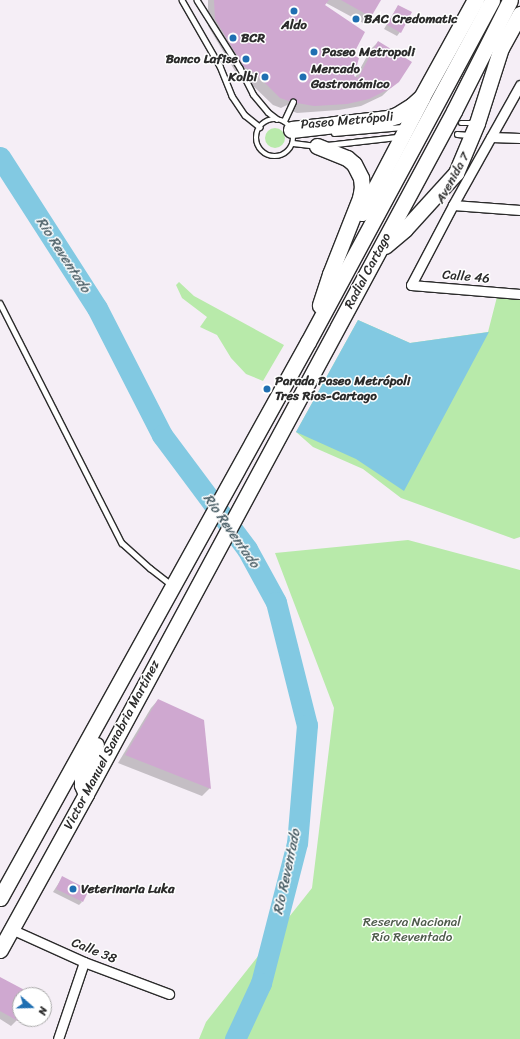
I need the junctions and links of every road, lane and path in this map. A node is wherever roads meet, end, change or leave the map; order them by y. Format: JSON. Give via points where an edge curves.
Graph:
{"nodes":[{"id":1,"x":182,"y":0,"type":"edge"},
{"id":2,"x":197,"y":0,"type":"edge"},
{"id":3,"x":476,"y":0,"type":"edge"},
{"id":4,"x":492,"y":0,"type":"edge"},
{"id":5,"x":510,"y":0,"type":"edge"},
{"id":6,"x":520,"y":14,"type":"edge"},
{"id":7,"x":520,"y":85,"type":"edge"},
{"id":8,"x":422,"y":98,"type":"junction"},
{"id":9,"x":292,"y":102,"type":"dead end"},
{"id":10,"x":277,"y":119,"type":"junction"},
{"id":11,"x":461,"y":122,"type":"dead end"},
{"id":12,"x":260,"y":127,"type":"junction"},
{"id":13,"x":402,"y":127,"type":"dead end"},
{"id":14,"x":475,"y":129,"type":"junction"},
{"id":15,"x":293,"y":134,"type":"junction"},
{"id":16,"x":457,"y":134,"type":"dead end"},
{"id":17,"x":399,"y":137,"type":"dead end"},
{"id":18,"x":491,"y":137,"type":"junction"},
{"id":19,"x":520,"y":138,"type":"edge"},
{"id":20,"x":321,"y":140,"type":"junction"},
{"id":21,"x":453,"y":205,"type":"junction"},
{"id":22,"x":520,"y":210,"type":"edge"},
{"id":23,"x":378,"y":251,"type":"junction"},
{"id":24,"x":330,"y":274,"type":"junction"},
{"id":25,"x":411,"y":284,"type":"joint"},
{"id":26,"x":520,"y":294,"type":"edge"},
{"id":27,"x":0,"y":303,"type":"edge"},
{"id":28,"x":308,"y":342,"type":"junction"},
{"id":29,"x":204,"y":528,"type":"joint"},
{"id":30,"x":223,"y":540,"type":"joint"},
{"id":31,"x":172,"y":585,"type":"junction"},
{"id":32,"x":105,"y":707,"type":"junction"},
{"id":33,"x":86,"y":794,"type":"junction"},
{"id":34,"x":0,"y":898,"type":"edge"},
{"id":35,"x":11,"y":929,"type":"junction"},
{"id":36,"x":0,"y":950,"type":"edge"},
{"id":37,"x":84,"y":962,"type":"junction"},
{"id":38,"x":169,"y":994,"type":"dead end"},
{"id":39,"x":58,"y":1039,"type":"edge"}],
"edges":[{"from":1,"to":12,"type":"lane","via":[[220,66],[232,96],[245,115]]},
{"from":2,"to":10,"type":"lane","via":[[240,68],[253,94]]},
{"from":3,"to":8,"type":"highway"},
{"from":4,"to":28,"type":"main road","name":"Radial Cartago"},
{"from":5,"to":23,"type":"main road","name":"Radial Cartago","via":[[454,111]]},
{"from":6,"to":14,"type":"main road","via":[[500,48]]},
{"from":7,"to":18,"type":"street","name":"Avenida 7"},
{"from":8,"to":15,"type":"highway","via":[[397,116],[388,119]]},
{"from":8,"to":24,"type":"main road"},
{"from":9,"to":15,"type":"lane"},
{"from":10,"to":12,"type":"lane"},
{"from":10,"to":15,"type":"lane"},
{"from":11,"to":14,"type":"lane"},
{"from":12,"to":15,"type":"lane","via":[[257,133],[258,145],[260,150],[270,156],[282,156],[287,153]]},
{"from":13,"to":20,"type":"lane","name":"Paseo Metrópoli"},
{"from":14,"to":16,"type":"lane"},
{"from":14,"to":23,"type":"main road","via":[[456,173],[405,229]]},
{"from":15,"to":20,"type":"lane","name":"Paseo Metrópoli"},
{"from":17,"to":20,"type":"lane","name":"Paseo Metrópoli"},
{"from":18,"to":19,"type":"street"},
{"from":18,"to":21,"type":"street","name":"Avenida 7"},
{"from":20,"to":24,"type":"main road","via":[[354,164],[362,187]]},
{"from":21,"to":22,"type":"street"},
{"from":21,"to":25,"type":"street","name":"Avenida 7"},
{"from":23,"to":30,"type":"main road","name":"Radial Cartago"},
{"from":24,"to":28,"type":"main road"},
{"from":25,"to":26,"type":"street","name":"Calle 46"},
{"from":27,"to":31,"type":"lane","via":[[122,543]]},
{"from":28,"to":29,"type":"main road","name":"Radial Cartago"},
{"from":29,"to":31,"type":"main road","name":"Victor Manuel Sanabria Martínez"},
{"from":30,"to":33,"type":"main road","name":"Victor Manuel Sanabria Martínez"},
{"from":31,"to":32,"type":"main road","name":"Victor Manuel Sanabria Martínez"},
{"from":32,"to":33,"type":"main road","via":[[110,711],[109,720],[82,776],[82,786]]},
{"from":32,"to":34,"type":"main road","name":"Victor Manuel Sanabria Martínez"},
{"from":33,"to":35,"type":"main road","name":"Victor Manuel Sanabria Martínez"},
{"from":35,"to":36,"type":"main road","name":"Victor Manuel Sanabria Martínez"},
{"from":35,"to":37,"type":"street","name":"Calle 38"},
{"from":37,"to":38,"type":"street","name":"Calle 38"},
{"from":37,"to":39,"type":"street"}]}
